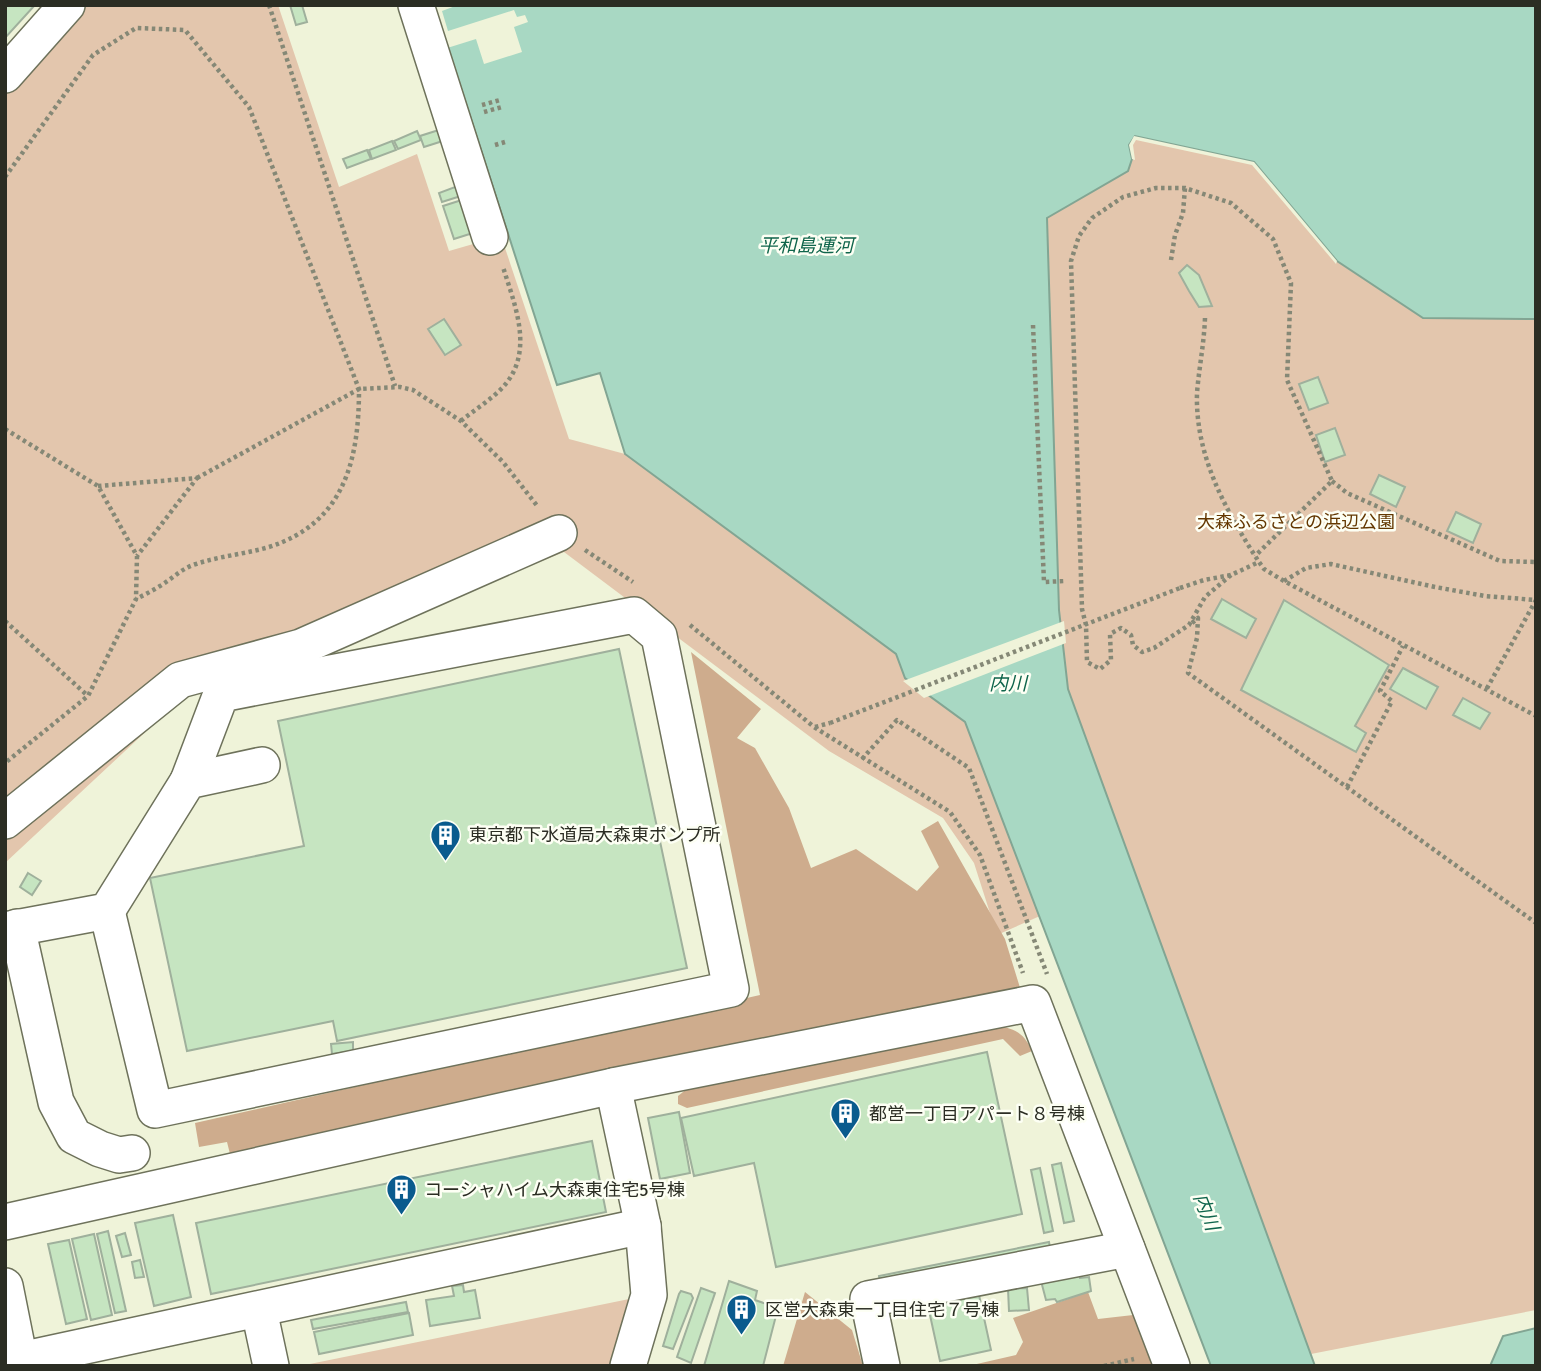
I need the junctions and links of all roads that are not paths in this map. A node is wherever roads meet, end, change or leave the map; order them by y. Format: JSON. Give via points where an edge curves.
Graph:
{"nodes":[{"id":1,"x":67,"y":5,"type":"edge"},
{"id":2,"x":416,"y":5,"type":"edge"},
{"id":3,"x":5,"y":75,"type":"edge"},
{"id":4,"x":491,"y":237,"type":"road end"},
{"id":5,"x":559,"y":533,"type":"road end"},
{"id":6,"x":262,"y":765,"type":"dead end"},
{"id":7,"x":188,"y":781,"type":"junction"},
{"id":8,"x":5,"y":821,"type":"edge"},
{"id":9,"x":107,"y":911,"type":"junction"},
{"id":10,"x":11,"y":929,"type":"edge"},
{"id":11,"x":613,"y":1086,"type":"junction"},
{"id":12,"x":132,"y":1153,"type":"dead end"},
{"id":13,"x":5,"y":1222,"type":"edge"},
{"id":14,"x":643,"y":1226,"type":"junction"},
{"id":15,"x":1127,"y":1249,"type":"junction"},
{"id":16,"x":5,"y":1286,"type":"edge"},
{"id":17,"x":259,"y":1310,"type":"junction"},
{"id":18,"x":21,"y":1363,"type":"edge"},
{"id":19,"x":271,"y":1366,"type":"edge"},
{"id":20,"x":628,"y":1366,"type":"edge"},
{"id":21,"x":882,"y":1366,"type":"edge"},
{"id":22,"x":1172,"y":1366,"type":"edge"}],
"edges":[{"from":1,"to":3,"type":"street"},
{"from":2,"to":4,"type":"street"},
{"from":5,"to":8,"type":"street","via":[[301,647],[180,680]]},
{"from":6,"to":7,"type":"street"},
{"from":7,"to":9,"type":"street"},
{"from":7,"to":9,"type":"street","via":[[221,694],[634,615],[659,636],[731,989],[155,1110]]},
{"from":9,"to":10,"type":"street"},
{"from":10,"to":12,"type":"street","via":[[56,1102],[74,1136],[119,1155]]},
{"from":11,"to":13,"type":"street"},
{"from":11,"to":14,"type":"street"},
{"from":11,"to":15,"type":"street","via":[[1033,1003]]},
{"from":14,"to":17,"type":"street"},
{"from":14,"to":20,"type":"street","via":[[649,1295]]},
{"from":15,"to":21,"type":"street","via":[[868,1298]]},
{"from":15,"to":22,"type":"street"},
{"from":16,"to":18,"type":"street"},
{"from":17,"to":18,"type":"street"},
{"from":17,"to":19,"type":"street"}]}
